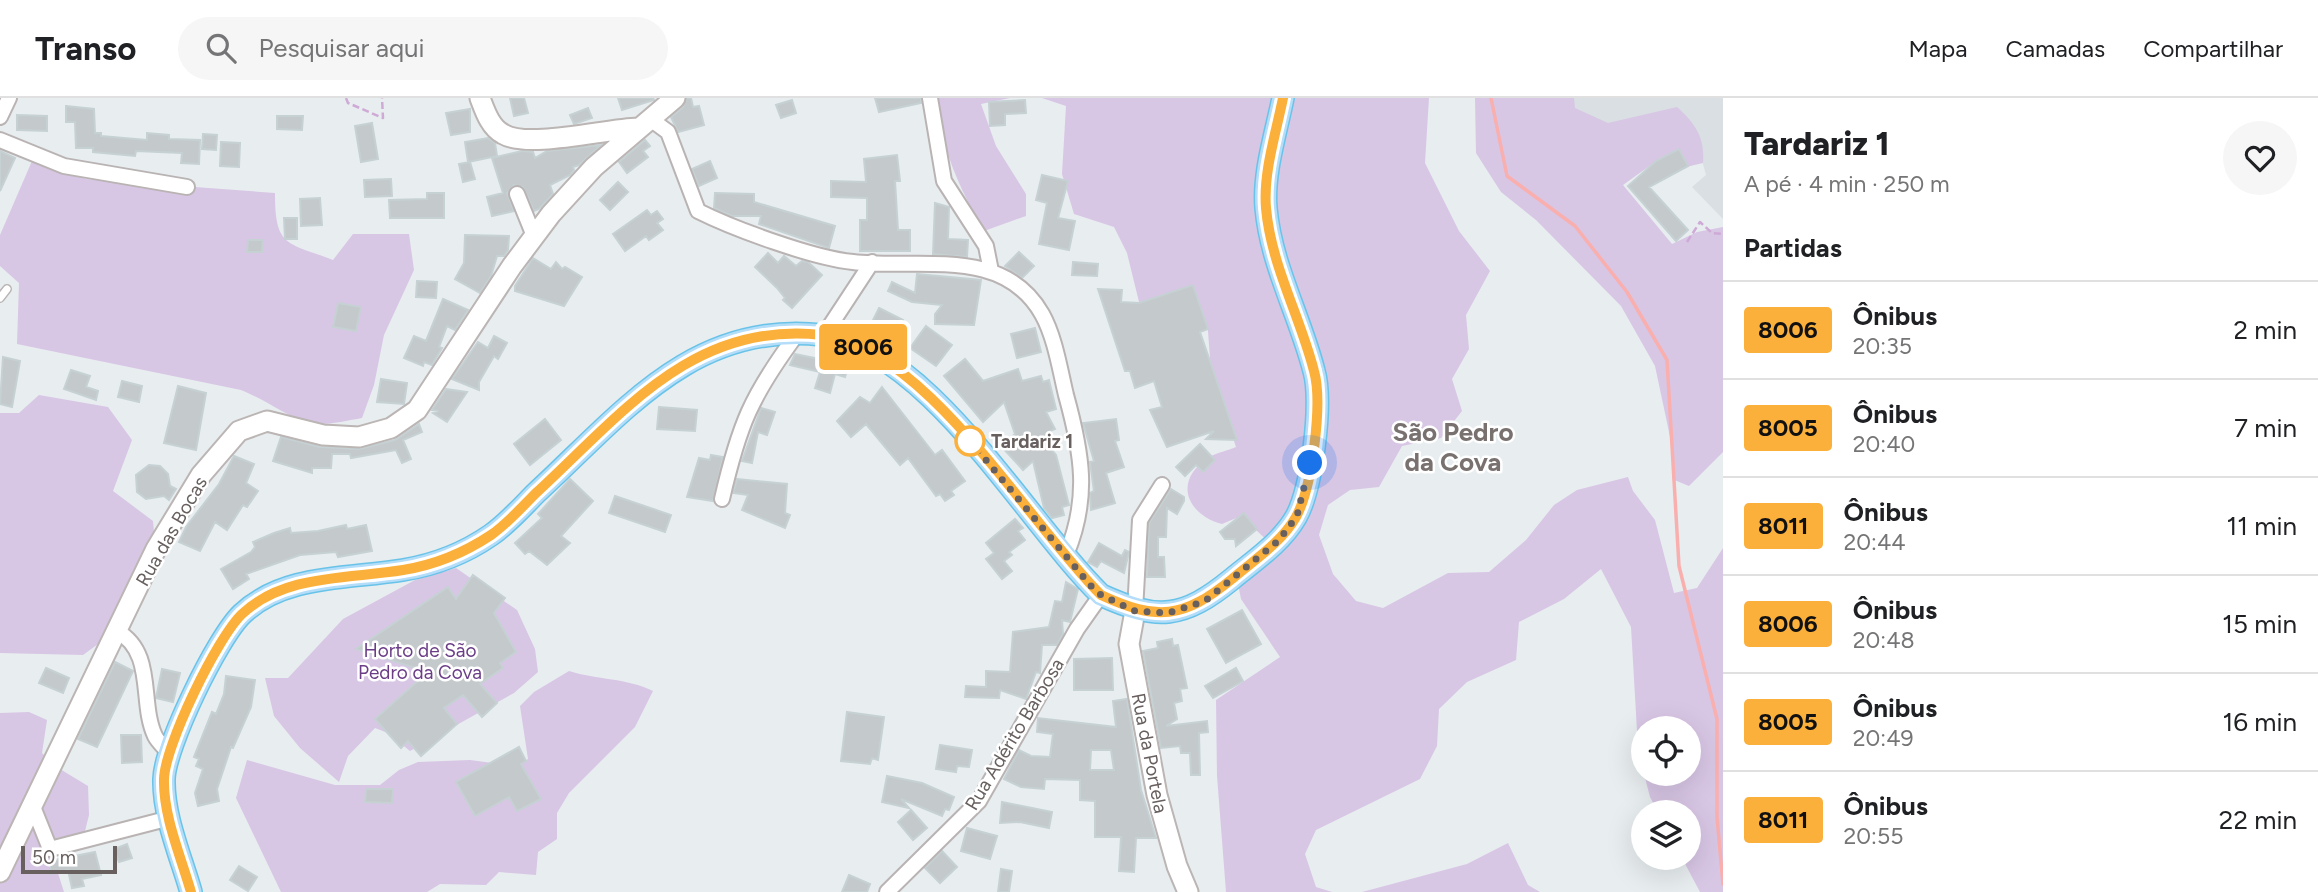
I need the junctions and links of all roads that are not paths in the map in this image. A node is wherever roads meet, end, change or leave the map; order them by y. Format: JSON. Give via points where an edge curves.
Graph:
{"nodes":[{"id":1,"x":9,"y":98,"type":"edge"},
{"id":2,"x":480,"y":98,"type":"edge"},
{"id":3,"x":675,"y":98,"type":"edge"},
{"id":4,"x":930,"y":98,"type":"edge"},
{"id":5,"x":1283,"y":98,"type":"edge"},
{"id":6,"x":0,"y":117,"type":"edge"},
{"id":7,"x":643,"y":123,"type":"junction"},
{"id":8,"x":0,"y":140,"type":"edge"},
{"id":9,"x":187,"y":187,"type":"dead end"},
{"id":10,"x":517,"y":194,"type":"dead end"},
{"id":11,"x":534,"y":236,"type":"junction"},
{"id":12,"x":872,"y":262,"type":"junction"},
{"id":13,"x":991,"y":271,"type":"junction"},
{"id":14,"x":7,"y":289,"type":"dead end"},
{"id":15,"x":0,"y":298,"type":"edge"},
{"id":16,"x":797,"y":334,"type":"junction"},
{"id":17,"x":824,"y":335,"type":"junction"},
{"id":18,"x":1162,"y":485,"type":"dead end"},
{"id":19,"x":722,"y":499,"type":"dead end"},
{"id":20,"x":1066,"y":555,"type":"junction"},
{"id":21,"x":1101,"y":595,"type":"junction"},
{"id":22,"x":1135,"y":611,"type":"junction"},
{"id":23,"x":117,"y":631,"type":"junction"},
{"id":24,"x":169,"y":753,"type":"junction"},
{"id":25,"x":32,"y":804,"type":"junction"},
{"id":26,"x":170,"y":818,"type":"junction"},
{"id":27,"x":0,"y":872,"type":"edge"},
{"id":28,"x":194,"y":891,"type":"edge"},
{"id":29,"x":887,"y":892,"type":"edge"},
{"id":30,"x":1188,"y":892,"type":"edge"}],
"edges":[{"from":1,"to":6,"type":"street"},
{"from":2,"to":7,"type":"street","via":[[489,121],[503,135],[529,142]]},
{"from":3,"to":7,"type":"street","name":"Rua das Bocas"},
{"from":4,"to":13,"type":"street","via":[[944,181],[986,246]]},
{"from":5,"to":22,"type":"main road","via":[[1266,206],[1272,245],[1315,373],[1319,414],[1306,488],[1297,516],[1279,540],[1205,601],[1168,613]]},
{"from":7,"to":11,"type":"street","name":"Rua das Bocas","via":[[594,167]]},
{"from":7,"to":12,"type":"street","via":[[668,132],[698,211],[792,246],[852,262]]},
{"from":8,"to":9,"type":"street","via":[[64,166]]},
{"from":10,"to":11,"type":"street"},
{"from":11,"to":23,"type":"street","name":"Rua das Bocas","via":[[417,410],[391,428],[359,437],[323,435],[267,421],[239,431],[201,475],[156,549]]},
{"from":12,"to":13,"type":"street","via":[[951,263]]},
{"from":12,"to":17,"type":"street"},
{"from":13,"to":20,"type":"street","via":[[1022,290],[1042,314],[1078,439],[1083,498]]},
{"from":14,"to":15,"type":"lane"},
{"from":16,"to":17,"type":"main road"},
{"from":16,"to":19,"type":"street","via":[[750,404],[736,438]]},
{"from":16,"to":24,"type":"main road","via":[[746,338],[692,358],[657,381],[492,534],[446,560],[274,591],[241,615],[216,648]]},
{"from":17,"to":20,"type":"main road","via":[[860,346],[902,370],[928,394]]},
{"from":18,"to":22,"type":"street","via":[[1140,520]]},
{"from":20,"to":21,"type":"main road"},
{"from":21,"to":22,"type":"main road"},
{"from":21,"to":29,"type":"street","name":"Rua Adérito Barbosa","via":[[979,801]]},
{"from":22,"to":30,"type":"street","name":"Rua da Portela","via":[[1129,644],[1157,795]]},
{"from":23,"to":24,"type":"street","via":[[136,649],[155,737]]},
{"from":23,"to":25,"type":"street","name":"Rua das Bocas"},
{"from":24,"to":26,"type":"main road","via":[[164,780]]},
{"from":25,"to":26,"type":"street","via":[[50,849]]},
{"from":25,"to":27,"type":"street","name":"Rua das Bocas"},
{"from":26,"to":28,"type":"main road"}]}
